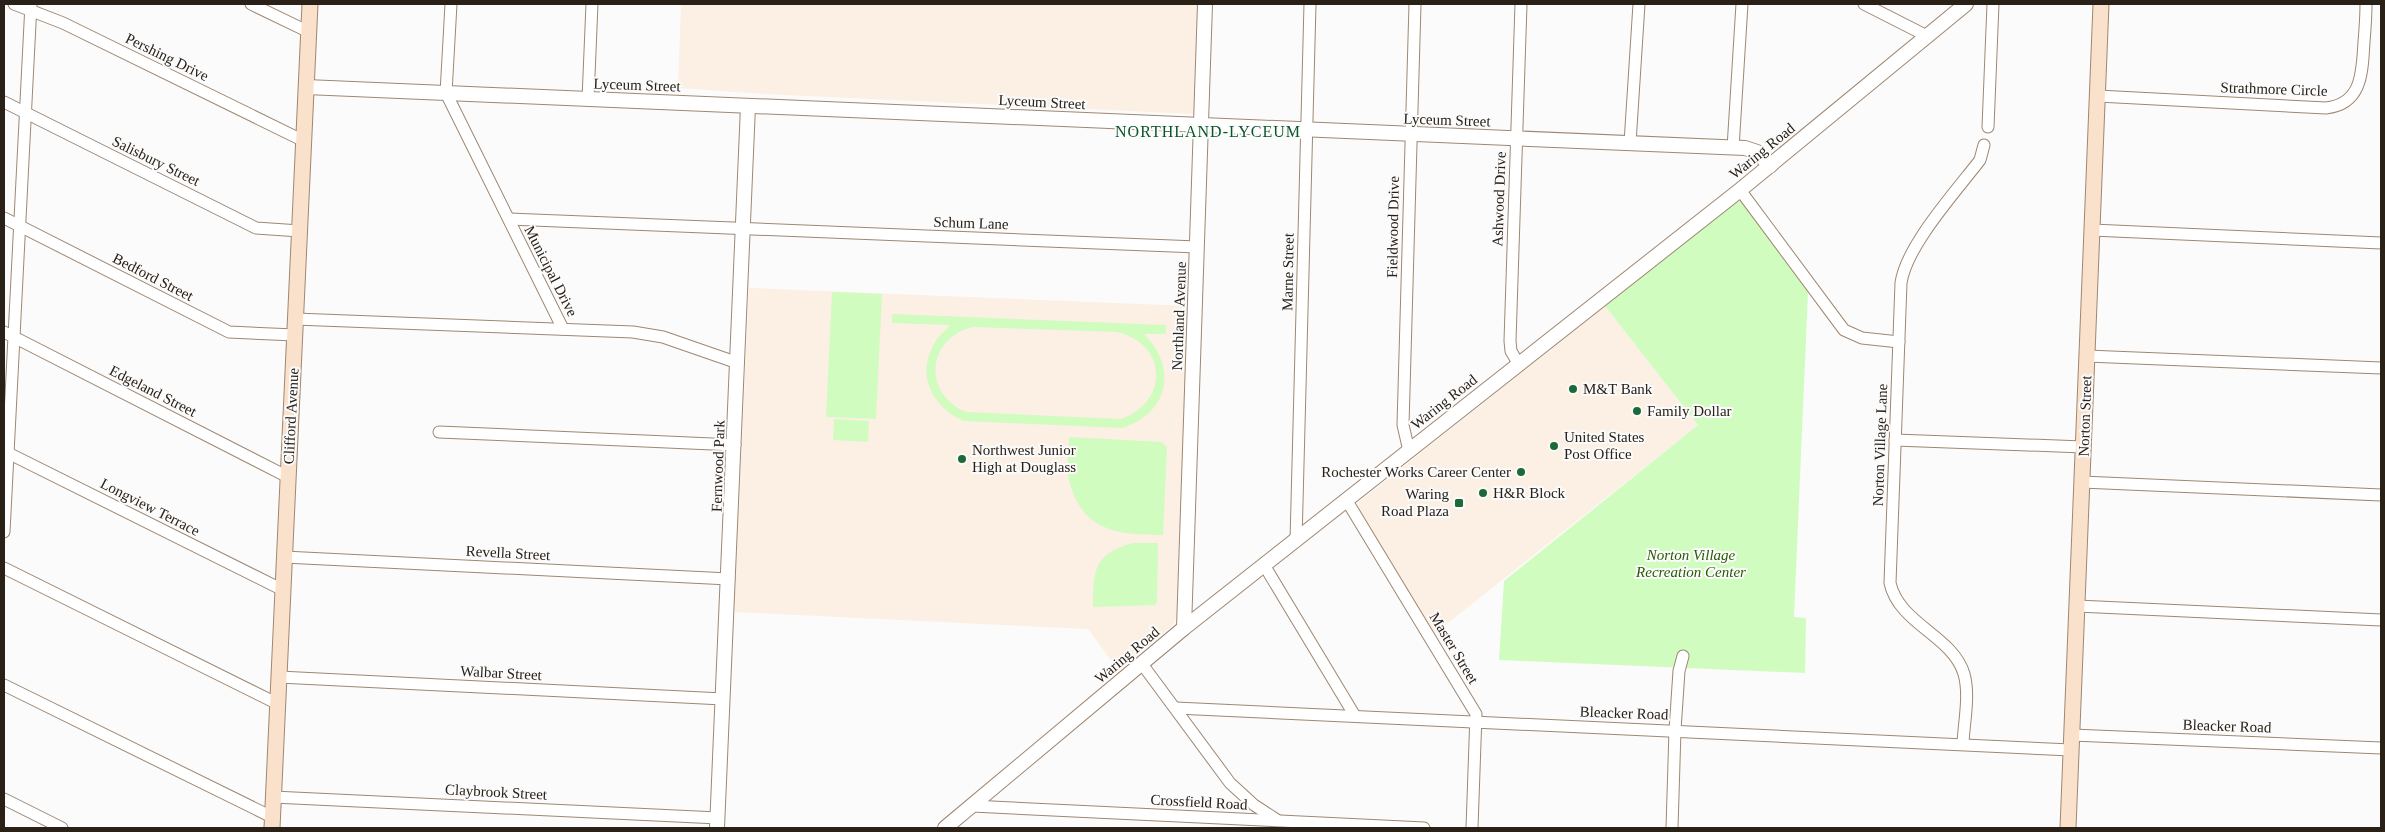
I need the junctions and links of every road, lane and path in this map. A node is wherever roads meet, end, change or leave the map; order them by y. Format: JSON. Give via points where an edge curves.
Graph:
{"nodes":[{"id":1,"x":14,"y":4,"type":"edge"},
{"id":2,"x":251,"y":4,"type":"edge"},
{"id":3,"x":310,"y":4,"type":"edge"},
{"id":4,"x":451,"y":4,"type":"edge"},
{"id":5,"x":592,"y":4,"type":"edge"},
{"id":6,"x":1205,"y":4,"type":"edge"},
{"id":7,"x":1310,"y":4,"type":"edge"},
{"id":8,"x":1415,"y":4,"type":"edge"},
{"id":9,"x":1521,"y":4,"type":"edge"},
{"id":10,"x":1639,"y":4,"type":"edge"},
{"id":11,"x":1742,"y":4,"type":"edge"},
{"id":12,"x":1864,"y":4,"type":"edge"},
{"id":13,"x":1966,"y":4,"type":"edge"},
{"id":14,"x":1993,"y":4,"type":"edge"},
{"id":15,"x":2101,"y":4,"type":"edge"},
{"id":16,"x":2366,"y":4,"type":"edge"},
{"id":17,"x":31,"y":7,"type":"edge"},
{"id":18,"x":309,"y":32,"type":"junction"},
{"id":19,"x":1926,"y":36,"type":"junction"},
{"id":20,"x":306,"y":87,"type":"junction"},
{"id":21,"x":446,"y":93,"type":"junction"},
{"id":22,"x":2098,"y":96,"type":"junction"},
{"id":23,"x":588,"y":99,"type":"junction"},
{"id":24,"x":4,"y":102,"type":"edge"},
{"id":25,"x":748,"y":106,"type":"junction"},
{"id":26,"x":24,"y":113,"type":"junction"},
{"id":27,"x":1202,"y":126,"type":"junction"},
{"id":28,"x":1988,"y":127,"type":"dead end"},
{"id":29,"x":1306,"y":130,"type":"junction"},
{"id":30,"x":1411,"y":135,"type":"junction"},
{"id":31,"x":1516,"y":139,"type":"junction"},
{"id":32,"x":304,"y":141,"type":"junction"},
{"id":33,"x":1630,"y":143,"type":"junction"},
{"id":34,"x":1984,"y":145,"type":"dead end"},
{"id":35,"x":1733,"y":148,"type":"junction"},
{"id":36,"x":1770,"y":166,"type":"junction"},
{"id":37,"x":1740,"y":190,"type":"junction"},
{"id":38,"x":4,"y":218,"type":"edge"},
{"id":39,"x":509,"y":219,"type":"junction"},
{"id":40,"x":20,"y":226,"type":"junction"},
{"id":41,"x":743,"y":228,"type":"junction"},
{"id":42,"x":2092,"y":230,"type":"junction"},
{"id":43,"x":300,"y":231,"type":"junction"},
{"id":44,"x":2381,"y":243,"type":"edge"},
{"id":45,"x":1197,"y":247,"type":"junction"},
{"id":46,"x":295,"y":319,"type":"junction"},
{"id":47,"x":563,"y":329,"type":"junction"},
{"id":48,"x":8,"y":334,"type":"edge"},
{"id":49,"x":294,"y":336,"type":"junction"},
{"id":50,"x":1899,"y":342,"type":"junction"},
{"id":51,"x":2087,"y":356,"type":"junction"},
{"id":52,"x":738,"y":363,"type":"junction"},
{"id":53,"x":1518,"y":364,"type":"junction"},
{"id":54,"x":2381,"y":368,"type":"edge"},
{"id":55,"x":439,"y":432,"type":"dead end"},
{"id":56,"x":1895,"y":440,"type":"junction"},
{"id":57,"x":735,"y":445,"type":"junction"},
{"id":58,"x":2084,"y":447,"type":"junction"},
{"id":59,"x":1409,"y":451,"type":"junction"},
{"id":60,"x":6,"y":452,"type":"edge"},
{"id":61,"x":288,"y":477,"type":"junction"},
{"id":62,"x":2082,"y":482,"type":"junction"},
{"id":63,"x":2381,"y":495,"type":"edge"},
{"id":64,"x":1347,"y":501,"type":"junction"},
{"id":65,"x":4,"y":532,"type":"edge"},
{"id":66,"x":1296,"y":541,"type":"junction"},
{"id":67,"x":284,"y":557,"type":"junction"},
{"id":68,"x":1264,"y":565,"type":"junction"},
{"id":69,"x":4,"y":568,"type":"edge"},
{"id":70,"x":729,"y":579,"type":"junction"},
{"id":71,"x":283,"y":590,"type":"junction"},
{"id":72,"x":2078,"y":606,"type":"junction"},
{"id":73,"x":2381,"y":620,"type":"edge"},
{"id":74,"x":1184,"y":628,"type":"junction"},
{"id":75,"x":1683,"y":656,"type":"dead end"},
{"id":76,"x":1142,"y":664,"type":"junction"},
{"id":77,"x":279,"y":677,"type":"junction"},
{"id":78,"x":4,"y":685,"type":"edge"},
{"id":79,"x":723,"y":699,"type":"junction"},
{"id":80,"x":278,"y":704,"type":"junction"},
{"id":81,"x":1176,"y":708,"type":"junction"},
{"id":82,"x":1355,"y":716,"type":"junction"},
{"id":83,"x":1476,"y":721,"type":"junction"},
{"id":84,"x":1675,"y":730,"type":"junction"},
{"id":85,"x":2072,"y":742,"type":"junction"},
{"id":86,"x":1963,"y":743,"type":"junction"},
{"id":87,"x":2381,"y":748,"type":"edge"},
{"id":88,"x":273,"y":797,"type":"junction"},
{"id":89,"x":4,"y":799,"type":"edge"},
{"id":90,"x":972,"y":806,"type":"junction"},
{"id":91,"x":1278,"y":821,"type":"junction"},
{"id":92,"x":272,"y":823,"type":"edge"},
{"id":93,"x":717,"y":823,"type":"edge"},
{"id":94,"x":62,"y":828,"type":"edge"},
{"id":95,"x":945,"y":828,"type":"edge"},
{"id":96,"x":1290,"y":828,"type":"edge"},
{"id":97,"x":1424,"y":828,"type":"edge"},
{"id":98,"x":1472,"y":828,"type":"edge"},
{"id":99,"x":1672,"y":828,"type":"edge"},
{"id":100,"x":2068,"y":828,"type":"edge"}],
"edges":[{"from":1,"to":17,"type":"street","name":"Pershing Drive"},
{"from":2,"to":18,"type":"street"},
{"from":3,"to":18,"type":"main road","name":"Clifford Avenue"},
{"from":4,"to":21,"type":"street"},
{"from":5,"to":23,"type":"street"},
{"from":6,"to":27,"type":"street","name":"Northland Avenue"},
{"from":7,"to":29,"type":"street","name":"Marne Street"},
{"from":8,"to":30,"type":"street","name":"Fieldwood Drive"},
{"from":9,"to":31,"type":"street","name":"Ashwood Drive"},
{"from":10,"to":33,"type":"street"},
{"from":11,"to":35,"type":"street"},
{"from":12,"to":19,"type":"street"},
{"from":13,"to":19,"type":"street","name":"Waring Road"},
{"from":14,"to":28,"type":"street"},
{"from":15,"to":22,"type":"main road","name":"Norton Street"},
{"from":16,"to":22,"type":"street","name":"Strathmore Circle","via":[[2361,79],[2354,93],[2339,105],[2326,108]]},
{"from":17,"to":26,"type":"street"},
{"from":17,"to":32,"type":"street","name":"Pershing Drive"},
{"from":18,"to":20,"type":"main road","name":"Clifford Avenue"},
{"from":19,"to":36,"type":"street","name":"Waring Road"},
{"from":20,"to":21,"type":"street","name":"Lyceum Street"},
{"from":20,"to":32,"type":"main road","name":"Clifford Avenue"},
{"from":21,"to":23,"type":"street","name":"Lyceum Street"},
{"from":21,"to":39,"type":"street","name":"Municipal Drive"},
{"from":22,"to":42,"type":"main road","name":"Norton Street"},
{"from":23,"to":25,"type":"street","name":"Lyceum Street"},
{"from":24,"to":26,"type":"street","name":"Salisbury Street"},
{"from":25,"to":27,"type":"street","name":"Lyceum Street"},
{"from":25,"to":41,"type":"street","name":"Fernwood Park"},
{"from":26,"to":40,"type":"street"},
{"from":26,"to":43,"type":"street","name":"Salisbury Street","via":[[256,228]]},
{"from":27,"to":29,"type":"street","name":"Lyceum Street"},
{"from":27,"to":45,"type":"street","name":"Northland Avenue"},
{"from":29,"to":30,"type":"street","name":"Lyceum Street"},
{"from":29,"to":66,"type":"street","name":"Marne Street"},
{"from":30,"to":31,"type":"street","name":"Lyceum Street"},
{"from":30,"to":59,"type":"street","name":"Fieldwood Drive","via":[[1403,425]]},
{"from":31,"to":33,"type":"street","name":"Lyceum Street"},
{"from":31,"to":53,"type":"street","name":"Ashwood Drive","via":[[1510,341]]},
{"from":32,"to":43,"type":"main road","name":"Clifford Avenue"},
{"from":33,"to":35,"type":"street","name":"Lyceum Street"},
{"from":34,"to":50,"type":"street","name":"Norton Village Lane","via":[[1980,160],[1906,264],[1901,283]]},
{"from":35,"to":36,"type":"street","name":"Lyceum Street","via":[[1757,152]]},
{"from":36,"to":37,"type":"street","name":"Waring Road"},
{"from":37,"to":50,"type":"street","via":[[1844,330],[1862,338]]},
{"from":37,"to":53,"type":"street","name":"Waring Road"},
{"from":38,"to":40,"type":"street","name":"Bedford Street"},
{"from":39,"to":41,"type":"street","name":"Schum Lane"},
{"from":39,"to":47,"type":"street","name":"Municipal Drive"},
{"from":40,"to":48,"type":"street"},
{"from":40,"to":49,"type":"street","name":"Bedford Street","via":[[229,332]]},
{"from":41,"to":45,"type":"street","name":"Schum Lane"},
{"from":41,"to":52,"type":"street","name":"Fernwood Park"},
{"from":42,"to":44,"type":"street"},
{"from":42,"to":51,"type":"main road","name":"Norton Street"},
{"from":43,"to":46,"type":"main road","name":"Clifford Avenue"},
{"from":45,"to":74,"type":"street","name":"Northland Avenue"},
{"from":46,"to":47,"type":"street"},
{"from":46,"to":49,"type":"main road","name":"Clifford Avenue"},
{"from":47,"to":52,"type":"street","name":"Municipal Drive","via":[[633,332],[663,337]]},
{"from":48,"to":60,"type":"street"},
{"from":48,"to":61,"type":"street","name":"Edgeland Street"},
{"from":49,"to":61,"type":"main road","name":"Clifford Avenue"},
{"from":50,"to":56,"type":"street","name":"Norton Village Lane"},
{"from":51,"to":54,"type":"street"},
{"from":51,"to":58,"type":"main road","name":"Norton Street"},
{"from":52,"to":57,"type":"street","name":"Fernwood Park"},
{"from":53,"to":59,"type":"street","name":"Waring Road"},
{"from":55,"to":57,"type":"street"},
{"from":56,"to":58,"type":"street"},
{"from":56,"to":86,"type":"street","name":"Norton Village Lane","via":[[1892,593],[1902,608],[1951,652],[1964,673]]},
{"from":57,"to":70,"type":"street","name":"Fernwood Park"},
{"from":58,"to":62,"type":"main road","name":"Norton Street"},
{"from":59,"to":64,"type":"street","name":"Waring Road"},
{"from":60,"to":65,"type":"street"},
{"from":60,"to":71,"type":"street","name":"Longview Terrace"},
{"from":61,"to":67,"type":"main road","name":"Clifford Avenue"},
{"from":62,"to":63,"type":"street"},
{"from":62,"to":72,"type":"main road","name":"Norton Street"},
{"from":64,"to":66,"type":"street","name":"Waring Road"},
{"from":64,"to":83,"type":"street","name":"Master Street","via":[[1476,714]]},
{"from":66,"to":68,"type":"street","name":"Waring Road"},
{"from":67,"to":70,"type":"street","name":"Revella Street"},
{"from":67,"to":71,"type":"main road","name":"Clifford Avenue"},
{"from":68,"to":74,"type":"street","name":"Waring Road"},
{"from":68,"to":82,"type":"street"},
{"from":69,"to":80,"type":"street"},
{"from":70,"to":79,"type":"street","name":"Fernwood Park"},
{"from":71,"to":77,"type":"main road","name":"Clifford Avenue"},
{"from":72,"to":73,"type":"street"},
{"from":72,"to":85,"type":"main road","name":"Norton Street"},
{"from":74,"to":76,"type":"street","name":"Waring Road"},
{"from":75,"to":84,"type":"street"},
{"from":76,"to":81,"type":"street"},
{"from":76,"to":90,"type":"street","name":"Waring Road"},
{"from":77,"to":79,"type":"street","name":"Walbar Street"},
{"from":77,"to":80,"type":"main road","name":"Clifford Avenue"},
{"from":78,"to":92,"type":"street"},
{"from":79,"to":93,"type":"street","name":"Fernwood Park"},
{"from":80,"to":88,"type":"main road","name":"Clifford Avenue"},
{"from":81,"to":82,"type":"street","name":"Bleacker Road"},
{"from":81,"to":91,"type":"street","via":[[1230,783]]},
{"from":82,"to":83,"type":"street","name":"Bleacker Road"},
{"from":83,"to":84,"type":"street","name":"Bleacker Road"},
{"from":83,"to":98,"type":"street","name":"Master Street"},
{"from":84,"to":86,"type":"street","name":"Bleacker Road"},
{"from":84,"to":99,"type":"street"},
{"from":85,"to":86,"type":"street","name":"Bleacker Road"},
{"from":85,"to":87,"type":"street","name":"Bleacker Road"},
{"from":85,"to":100,"type":"main road","name":"Norton Street"},
{"from":88,"to":92,"type":"main road","name":"Clifford Avenue"},
{"from":88,"to":93,"type":"street","name":"Claybrook Street"},
{"from":89,"to":94,"type":"street"},
{"from":90,"to":91,"type":"street","name":"Crossfield Road"},
{"from":90,"to":95,"type":"street","name":"Waring Road"},
{"from":91,"to":96,"type":"street"},
{"from":91,"to":97,"type":"street","name":"Crossfield Road"}]}
